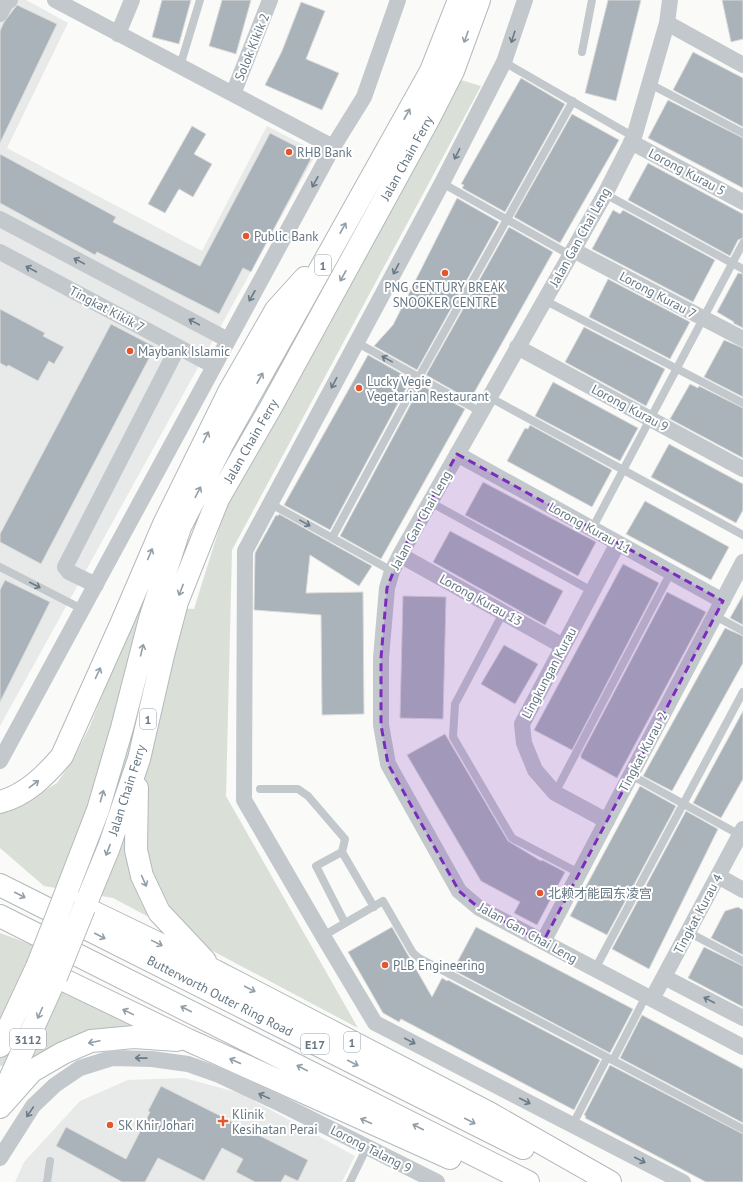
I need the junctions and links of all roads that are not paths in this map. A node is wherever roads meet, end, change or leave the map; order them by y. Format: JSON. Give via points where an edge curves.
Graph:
{"nodes":[{"id":1,"x":10,"y":0,"type":"edge"},
{"id":2,"x":132,"y":0,"type":"edge"},
{"id":3,"x":200,"y":0,"type":"edge"},
{"id":4,"x":270,"y":0,"type":"edge"},
{"id":5,"x":398,"y":0,"type":"edge"},
{"id":6,"x":459,"y":0,"type":"edge"},
{"id":7,"x":480,"y":0,"type":"edge"},
{"id":8,"x":525,"y":0,"type":"edge"},
{"id":9,"x":592,"y":0,"type":"edge"},
{"id":10,"x":670,"y":0,"type":"edge"},
{"id":11,"x":61,"y":1,"type":"edge"},
{"id":12,"x":0,"y":14,"type":"edge"},
{"id":13,"x":667,"y":23,"type":"junction"},
{"id":14,"x":118,"y":34,"type":"junction"},
{"id":15,"x":582,"y":52,"type":"dead end"},
{"id":16,"x":504,"y":62,"type":"junction"},
{"id":17,"x":743,"y":65,"type":"edge"},
{"id":18,"x":180,"y":66,"type":"junction"},
{"id":19,"x":650,"y":84,"type":"junction"},
{"id":20,"x":233,"y":94,"type":"junction"},
{"id":21,"x":573,"y":101,"type":"junction"},
{"id":22,"x":743,"y":133,"type":"edge"},
{"id":23,"x":633,"y":139,"type":"junction"},
{"id":24,"x":333,"y":147,"type":"junction"},
{"id":25,"x":442,"y":183,"type":"junction"},
{"id":26,"x":605,"y":194,"type":"junction"},
{"id":27,"x":743,"y":202,"type":"edge"},
{"id":28,"x":0,"y":220,"type":"edge"},
{"id":29,"x":507,"y":220,"type":"junction"},
{"id":30,"x":743,"y":243,"type":"edge"},
{"id":31,"x":332,"y":248,"type":"junction"},
{"id":32,"x":0,"y":252,"type":"edge"},
{"id":33,"x":571,"y":253,"type":"junction"},
{"id":34,"x":732,"y":263,"type":"junction"},
{"id":35,"x":743,"y":269,"type":"edge"},
{"id":36,"x":544,"y":300,"type":"junction"},
{"id":37,"x":703,"y":318,"type":"junction"},
{"id":38,"x":743,"y":339,"type":"edge"},
{"id":39,"x":228,"y":340,"type":"junction"},
{"id":40,"x":356,"y":342,"type":"junction"},
{"id":41,"x":178,"y":347,"type":"junction"},
{"id":42,"x":517,"y":347,"type":"junction"},
{"id":43,"x":214,"y":366,"type":"junction"},
{"id":44,"x":677,"y":369,"type":"junction"},
{"id":45,"x":419,"y":377,"type":"junction"},
{"id":46,"x":490,"y":397,"type":"junction"},
{"id":47,"x":743,"y":403,"type":"edge"},
{"id":48,"x":481,"y":412,"type":"junction"},
{"id":49,"x":650,"y":419,"type":"junction"},
{"id":50,"x":457,"y":454,"type":"junction"},
{"id":51,"x":743,"y":469,"type":"edge"},
{"id":52,"x":623,"y":470,"type":"junction"},
{"id":53,"x":430,"y":502,"type":"junction"},
{"id":54,"x":271,"y":504,"type":"junction"},
{"id":55,"x":592,"y":529,"type":"junction"},
{"id":56,"x":743,"y":535,"type":"edge"},
{"id":57,"x":332,"y":538,"type":"junction"},
{"id":58,"x":618,"y":543,"type":"junction"},
{"id":59,"x":400,"y":555,"type":"junction"},
{"id":60,"x":743,"y":562,"type":"edge"},
{"id":61,"x":0,"y":567,"type":"edge"},
{"id":62,"x":392,"y":571,"type":"junction"},
{"id":63,"x":671,"y":572,"type":"junction"},
{"id":64,"x":96,"y":585,"type":"junction"},
{"id":65,"x":592,"y":591,"type":"junction"},
{"id":66,"x":723,"y":601,"type":"junction"},
{"id":67,"x":82,"y":609,"type":"junction"},
{"id":68,"x":503,"y":613,"type":"junction"},
{"id":69,"x":715,"y":616,"type":"junction"},
{"id":70,"x":743,"y":631,"type":"edge"},
{"id":71,"x":562,"y":646,"type":"junction"},
{"id":72,"x":743,"y":692,"type":"edge"},
{"id":73,"x":139,"y":759,"type":"junction"},
{"id":74,"x":0,"y":761,"type":"edge"},
{"id":75,"x":631,"y":775,"type":"junction"},
{"id":76,"x":260,"y":789,"type":"dead end"},
{"id":77,"x":555,"y":793,"type":"junction"},
{"id":78,"x":0,"y":802,"type":"edge"},
{"id":79,"x":683,"y":804,"type":"junction"},
{"id":80,"x":607,"y":821,"type":"junction"},
{"id":81,"x":741,"y":832,"type":"edge"},
{"id":82,"x":342,"y":852,"type":"junction"},
{"id":83,"x":579,"y":873,"type":"junction"},
{"id":84,"x":718,"y":876,"type":"junction"},
{"id":85,"x":0,"y":886,"type":"edge"},
{"id":86,"x":743,"y":890,"type":"edge"},
{"id":87,"x":64,"y":898,"type":"junction"},
{"id":88,"x":374,"y":907,"type":"junction"},
{"id":89,"x":84,"y":908,"type":"junction"},
{"id":90,"x":0,"y":916,"type":"edge"},
{"id":91,"x":345,"y":923,"type":"junction"},
{"id":92,"x":688,"y":932,"type":"junction"},
{"id":93,"x":323,"y":936,"type":"junction"},
{"id":94,"x":543,"y":942,"type":"junction"},
{"id":95,"x":743,"y":961,"type":"edge"},
{"id":96,"x":37,"y":967,"type":"junction"},
{"id":97,"x":595,"y":969,"type":"junction"},
{"id":98,"x":215,"y":971,"type":"junction"},
{"id":99,"x":56,"y":977,"type":"junction"},
{"id":100,"x":664,"y":977,"type":"junction"},
{"id":101,"x":649,"y":998,"type":"junction"},
{"id":102,"x":743,"y":1018,"type":"edge"},
{"id":103,"x":188,"y":1040,"type":"junction"},
{"id":104,"x":0,"y":1046,"type":"edge"},
{"id":105,"x":743,"y":1047,"type":"edge"},
{"id":106,"x":610,"y":1059,"type":"junction"},
{"id":107,"x":0,"y":1101,"type":"edge"},
{"id":108,"x":0,"y":1107,"type":"edge"},
{"id":109,"x":572,"y":1126,"type":"junction"},
{"id":110,"x":743,"y":1129,"type":"edge"},
{"id":111,"x":368,"y":1147,"type":"junction"},
{"id":112,"x":0,"y":1158,"type":"edge"},
{"id":113,"x":50,"y":1161,"type":"dead end"},
{"id":114,"x":47,"y":1182,"type":"edge"},
{"id":115,"x":350,"y":1182,"type":"edge"},
{"id":116,"x":437,"y":1182,"type":"edge"},
{"id":117,"x":502,"y":1182,"type":"edge"},
{"id":118,"x":528,"y":1182,"type":"edge"},
{"id":119,"x":590,"y":1182,"type":"edge"},
{"id":120,"x":610,"y":1182,"type":"edge"},
{"id":121,"x":683,"y":1182,"type":"edge"}],
"edges":[{"from":1,"to":12,"type":"street"},
{"from":2,"to":14,"type":"street"},
{"from":3,"to":18,"type":"lane"},
{"from":4,"to":20,"type":"street","name":"Solok Kikik 2"},
{"from":5,"to":24,"type":"street","via":[[364,97]]},
{"from":31,"to":6,"type":"main road","name":"Jalan Chain Ferry","number":"1","one_way":true,"via":[[431,71]]},
{"from":7,"to":73,"type":"main road","name":"Jalan Chain Ferry","number":"1","one_way":true,"via":[[454,71],[218,499],[177,602]]},
{"from":8,"to":16,"type":"street","one_way":true},
{"from":9,"to":15,"type":"lane"},
{"from":10,"to":13,"type":"street","name":"Jalan Gan Chai Leng"},
{"from":11,"to":14,"type":"street"},
{"from":13,"to":17,"type":"street"},
{"from":13,"to":19,"type":"street","name":"Jalan Gan Chai Leng"},
{"from":14,"to":18,"type":"street"},
{"from":16,"to":21,"type":"lane"},
{"from":16,"to":25,"type":"street","one_way":true},
{"from":18,"to":20,"type":"street"},
{"from":19,"to":22,"type":"lane"},
{"from":19,"to":23,"type":"street","name":"Jalan Gan Chai Leng"},
{"from":20,"to":24,"type":"street"},
{"from":21,"to":23,"type":"lane"},
{"from":21,"to":29,"type":"lane"},
{"from":23,"to":26,"type":"street","name":"Jalan Gan Chai Leng"},
{"from":23,"to":27,"type":"street","name":"Lorong Kurau 5"},
{"from":24,"to":39,"type":"street","one_way":true},
{"from":25,"to":29,"type":"lane"},
{"from":25,"to":40,"type":"street","one_way":true},
{"from":26,"to":33,"type":"street","name":"Jalan Gan Chai Leng"},
{"from":26,"to":34,"type":"lane"},
{"from":39,"to":28,"type":"street","one_way":true},
{"from":29,"to":33,"type":"lane"},
{"from":29,"to":45,"type":"lane"},
{"from":30,"to":34,"type":"lane"},
{"from":78,"to":31,"type":"main road","one_way":true,"via":[[20,794],[34,784],[47,774],[62,756],[164,524],[229,392],[276,310]]},
{"from":87,"to":31,"type":"main road","name":"Jalan Chain Ferry","number":"1","one_way":true,"via":[[98,810],[150,619],[180,527],[223,443]]},
{"from":41,"to":32,"type":"street","name":"Tingkat Kikik 7","one_way":true},
{"from":33,"to":36,"type":"street","name":"Jalan Gan Chai Leng"},
{"from":33,"to":37,"type":"street","name":"Lorong Kurau 7"},
{"from":34,"to":35,"type":"lane"},
{"from":34,"to":37,"type":"lane"},
{"from":36,"to":42,"type":"street","name":"Jalan Gan Chai Leng"},
{"from":36,"to":44,"type":"lane"},
{"from":37,"to":38,"type":"street","name":"Lorong Kurau 7"},
{"from":37,"to":44,"type":"lane"},
{"from":39,"to":43,"type":"street"},
{"from":45,"to":40,"type":"lane","one_way":true},
{"from":40,"to":54,"type":"street","one_way":true},
{"from":41,"to":43,"type":"street","name":"Tingkat Kikik 7"},
{"from":41,"to":64,"type":"street","via":[[65,567],[69,572]]},
{"from":42,"to":46,"type":"street","name":"Jalan Gan Chai Leng"},
{"from":42,"to":49,"type":"street","name":"Lorong Kurau 9"},
{"from":43,"to":64,"type":"street"},
{"from":44,"to":47,"type":"lane"},
{"from":44,"to":49,"type":"lane"},
{"from":45,"to":48,"type":"lane"},
{"from":45,"to":57,"type":"lane"},
{"from":46,"to":48,"type":"street","name":"Jalan Gan Chai Leng"},
{"from":46,"to":52,"type":"lane"},
{"from":48,"to":50,"type":"street","name":"Jalan Gan Chai Leng"},
{"from":49,"to":51,"type":"street","name":"Lorong Kurau 9"},
{"from":49,"to":52,"type":"lane"},
{"from":50,"to":53,"type":"street","name":"Jalan Gan Chai Leng"},
{"from":50,"to":55,"type":"street","name":"Lorong Kurau 11"},
{"from":52,"to":55,"type":"lane"},
{"from":52,"to":56,"type":"lane"},
{"from":53,"to":59,"type":"street","name":"Jalan Gan Chai Leng"},
{"from":53,"to":65,"type":"lane"},
{"from":54,"to":57,"type":"lane","one_way":true},
{"from":54,"to":93,"type":"street","via":[[245,551],[244,800]]},
{"from":55,"to":58,"type":"street","name":"Lorong Kurau 11"},
{"from":57,"to":62,"type":"lane"},
{"from":58,"to":63,"type":"street","name":"Lorong Kurau 11"},
{"from":58,"to":65,"type":"street","name":"Lingkungan Kurau"},
{"from":59,"to":62,"type":"street","name":"Jalan Gan Chai Leng"},
{"from":59,"to":68,"type":"street","name":"Lorong Kurau 13"},
{"from":60,"to":66,"type":"street","name":"Tingkat Kurau 2"},
{"from":61,"to":67,"type":"lane","one_way":true},
{"from":62,"to":94,"type":"street","name":"Jalan Gan Chai Leng","via":[[387,588],[381,658],[381,725],[388,764],[459,891],[479,908]]},
{"from":63,"to":66,"type":"street","name":"Lorong Kurau 11"},
{"from":63,"to":77,"type":"lane"},
{"from":64,"to":67,"type":"street"},
{"from":65,"to":71,"type":"street","name":"Lingkungan Kurau"},
{"from":66,"to":69,"type":"street","name":"Tingkat Kurau 2"},
{"from":67,"to":74,"type":"street"},
{"from":68,"to":71,"type":"street","name":"Lorong Kurau 13"},
{"from":68,"to":83,"type":"lane","via":[[456,704],[453,737],[512,838]]},
{"from":69,"to":70,"type":"lane"},
{"from":69,"to":75,"type":"street","name":"Tingkat Kurau 2"},
{"from":71,"to":77,"type":"street","name":"Lingkungan Kurau","via":[[522,724],[524,743],[535,770]]},
{"from":72,"to":79,"type":"lane"},
{"from":73,"to":89,"type":"main road","name":"Jalan Chain Ferry","number":"1","one_way":true,"via":[[109,847]]},
{"from":73,"to":98,"type":"main road","one_way":true,"via":[[136,850],[142,876],[159,912]]},
{"from":75,"to":79,"type":"lane"},
{"from":75,"to":80,"type":"street","name":"Tingkat Kurau 2"},
{"from":76,"to":82,"type":"lane","via":[[298,789],[308,796],[345,839]]},
{"from":77,"to":80,"type":"street","name":"Lingkungan Kurau"},
{"from":79,"to":81,"type":"lane"},
{"from":79,"to":97,"type":"lane"},
{"from":80,"to":83,"type":"street","name":"Tingkat Kurau 2"},
{"from":81,"to":84,"type":"street","name":"Tingkat Kurau 4"},
{"from":82,"to":88,"type":"lane"},
{"from":82,"to":91,"type":"lane","via":[[316,866]]},
{"from":83,"to":94,"type":"street","name":"Tingkat Kurau 2"},
{"from":84,"to":86,"type":"street"},
{"from":84,"to":92,"type":"street","name":"Tingkat Kurau 4"},
{"from":85,"to":119,"type":"main road","name":"Butterworth Outer Ring Road","number":"E17","one_way":true},
{"from":87,"to":89,"type":"main road","number":"1"},
{"from":87,"to":96,"type":"main road","number":"1","bridge":true},
{"from":88,"to":91,"type":"lane"},
{"from":88,"to":106,"type":"lane","via":[[383,902],[413,953],[419,958]]},
{"from":89,"to":98,"type":"main road","number":"1","one_way":true},
{"from":89,"to":99,"type":"main road","number":"1","bridge":true},
{"from":118,"to":90,"type":"main road","name":"Butterworth Outer Ring Road","number":"E17","one_way":true},
{"from":91,"to":93,"type":"lane"},
{"from":92,"to":95,"type":"lane"},
{"from":92,"to":100,"type":"street","name":"Tingkat Kurau 4"},
{"from":93,"to":109,"type":"street","one_way":true,"via":[[375,1023]]},
{"from":94,"to":97,"type":"street","name":"Jalan Gan Chai Leng"},
{"from":96,"to":99,"type":"main road"},
{"from":96,"to":104,"type":"main road","number":"3112"},
{"from":97,"to":101,"type":"street","name":"Jalan Gan Chai Leng"},
{"from":98,"to":120,"type":"main road","number":"1","one_way":true,"via":[[489,1113]]},
{"from":103,"to":99,"type":"main road","one_way":true},
{"from":99,"to":107,"type":"main road","number":"3112","one_way":true},
{"from":100,"to":101,"type":"street","name":"Tingkat Kurau 4"},
{"from":102,"to":100,"type":"street","one_way":true},
{"from":101,"to":105,"type":"street","name":"Jalan Gan Chai Leng"},
{"from":101,"to":106,"type":"lane"},
{"from":103,"to":108,"type":"main road","one_way":true,"via":[[134,1037],[91,1041],[32,1071]]},
{"from":117,"to":103,"type":"main road","one_way":true},
{"from":106,"to":109,"type":"lane"},
{"from":106,"to":110,"type":"lane"},
{"from":109,"to":121,"type":"street","one_way":true},
{"from":111,"to":112,"type":"street","name":"Lorong Talang 9","one_way":true,"via":[[219,1075],[188,1064],[152,1059],[112,1058],[80,1068],[55,1085],[33,1106]]},
{"from":111,"to":115,"type":"lane"},
{"from":111,"to":116,"type":"street","name":"Lorong Talang 9"},
{"from":113,"to":114,"type":"lane"}]}
